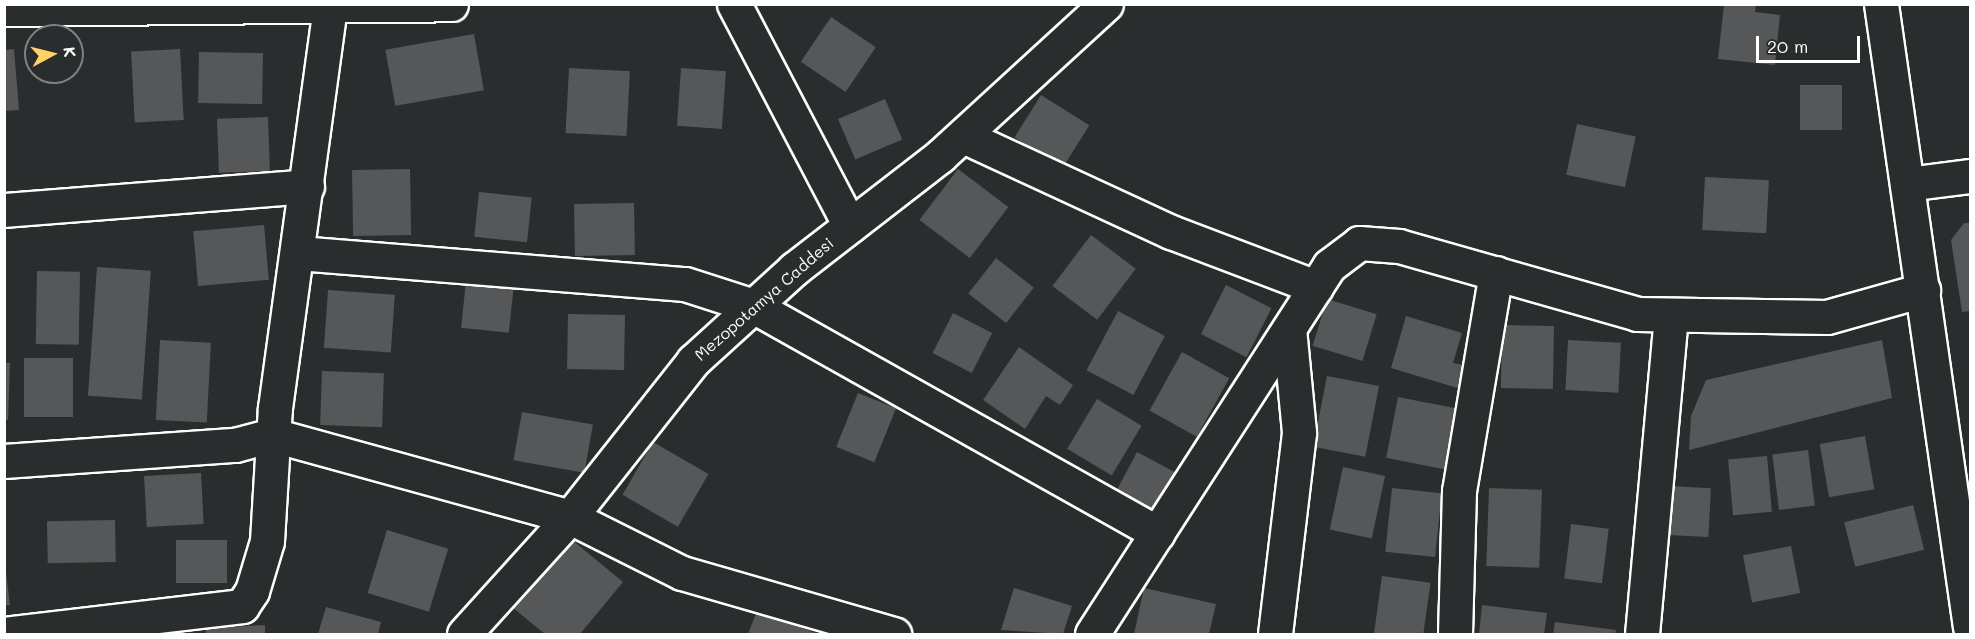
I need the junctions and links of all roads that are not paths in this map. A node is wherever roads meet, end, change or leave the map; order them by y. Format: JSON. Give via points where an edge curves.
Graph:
{"nodes":[{"id":1,"x":451,"y":4,"type":"edge"},
{"id":2,"x":734,"y":4,"type":"edge"},
{"id":3,"x":1106,"y":4,"type":"edge"},
{"id":4,"x":1881,"y":4,"type":"edge"},
{"id":5,"x":330,"y":6,"type":"junction"},
{"id":6,"x":4,"y":9,"type":"edge"},
{"id":7,"x":963,"y":136,"type":"junction"},
{"id":8,"x":1971,"y":176,"type":"edge"},
{"id":9,"x":1908,"y":184,"type":"junction"},
{"id":10,"x":307,"y":186,"type":"junction"},
{"id":11,"x":4,"y":210,"type":"edge"},
{"id":12,"x":850,"y":226,"type":"junction"},
{"id":13,"x":297,"y":253,"type":"junction"},
{"id":14,"x":1496,"y":273,"type":"junction"},
{"id":15,"x":1316,"y":287,"type":"junction"},
{"id":16,"x":1923,"y":290,"type":"junction"},
{"id":17,"x":753,"y":306,"type":"junction"},
{"id":18,"x":1671,"y":315,"type":"junction"},
{"id":19,"x":1289,"y":329,"type":"junction"},
{"id":20,"x":273,"y":435,"type":"junction"},
{"id":21,"x":4,"y":461,"type":"edge"},
{"id":22,"x":570,"y":517,"type":"junction"},
{"id":23,"x":1158,"y":533,"type":"junction"},
{"id":24,"x":1971,"y":627,"type":"edge"},
{"id":25,"x":4,"y":634,"type":"edge"},
{"id":26,"x":464,"y":634,"type":"edge"},
{"id":27,"x":894,"y":634,"type":"edge"},
{"id":28,"x":1092,"y":634,"type":"edge"},
{"id":29,"x":1275,"y":634,"type":"edge"},
{"id":30,"x":1455,"y":634,"type":"edge"},
{"id":31,"x":1642,"y":634,"type":"edge"}],
"edges":[{"from":1,"to":5,"type":"street"},
{"from":2,"to":12,"type":"street"},
{"from":3,"to":7,"type":"street","name":"Mezopotamya Caddesi"},
{"from":4,"to":9,"type":"street"},
{"from":5,"to":6,"type":"street"},
{"from":5,"to":10,"type":"street"},
{"from":7,"to":12,"type":"street","name":"Mezopotamya Caddesi"},
{"from":7,"to":15,"type":"street","via":[[1170,232]]},
{"from":8,"to":9,"type":"street"},
{"from":9,"to":16,"type":"street"},
{"from":10,"to":11,"type":"street"},
{"from":10,"to":13,"type":"street"},
{"from":12,"to":17,"type":"street","name":"Mezopotamya Caddesi"},
{"from":13,"to":17,"type":"street","via":[[685,284]]},
{"from":13,"to":20,"type":"street"},
{"from":14,"to":15,"type":"street","via":[[1399,246],[1359,243],[1329,266]]},
{"from":14,"to":18,"type":"street","via":[[1637,314]]},
{"from":14,"to":30,"type":"street","via":[[1459,491]]},
{"from":15,"to":19,"type":"street"},
{"from":16,"to":18,"type":"street","via":[[1827,317]]},
{"from":16,"to":24,"type":"street"},
{"from":17,"to":22,"type":"street","name":"Mezopotamya Caddesi","via":[[693,361]]},
{"from":17,"to":23,"type":"street"},
{"from":18,"to":31,"type":"street"},
{"from":19,"to":23,"type":"street"},
{"from":19,"to":29,"type":"street","via":[[1299,432]]},
{"from":20,"to":21,"type":"street","via":[[235,445]]},
{"from":20,"to":22,"type":"street"},
{"from":20,"to":25,"type":"street","via":[[267,541],[242,606]]},
{"from":22,"to":26,"type":"street","name":"Mezopotamya Caddesi"},
{"from":22,"to":27,"type":"street","via":[[682,573]]},
{"from":23,"to":28,"type":"street"}]}
